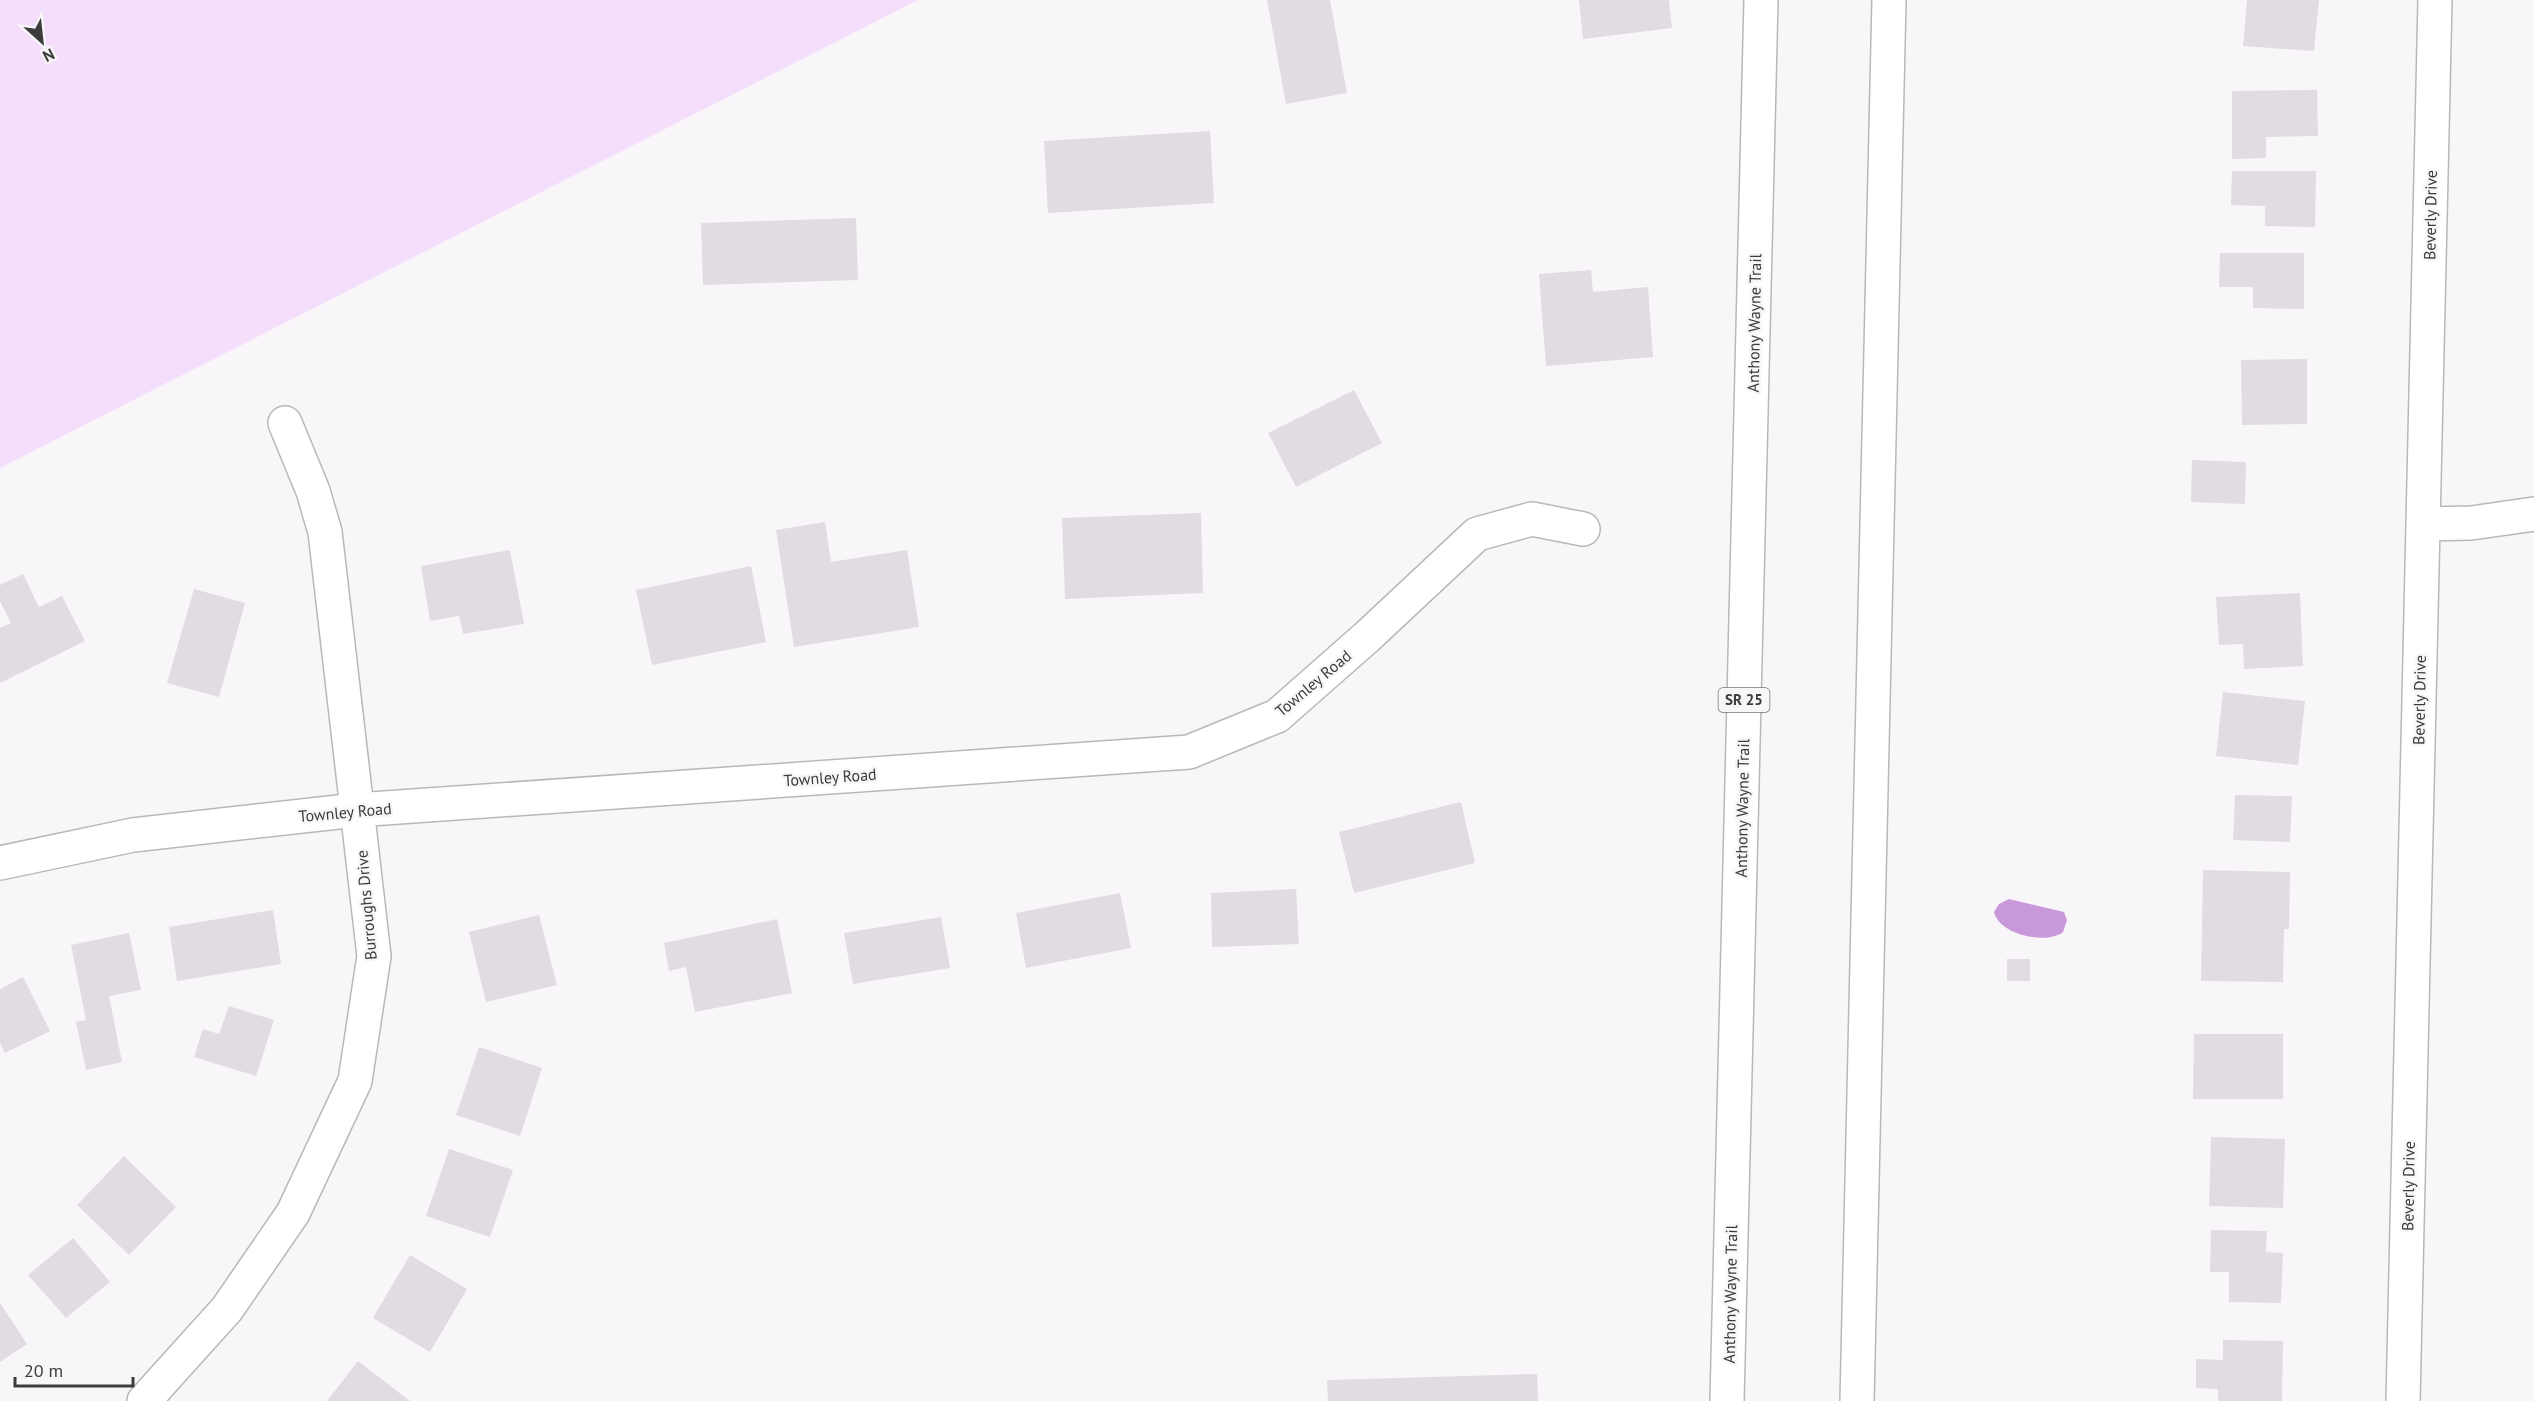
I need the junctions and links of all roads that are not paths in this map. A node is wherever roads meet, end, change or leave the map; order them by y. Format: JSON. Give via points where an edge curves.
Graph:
{"nodes":[{"id":1,"x":1761,"y":0,"type":"edge"},
{"id":2,"x":1889,"y":0,"type":"edge"},
{"id":3,"x":2435,"y":0,"type":"edge"},
{"id":4,"x":285,"y":423,"type":"dead end"},
{"id":5,"x":2534,"y":513,"type":"edge"},
{"id":6,"x":2423,"y":524,"type":"junction"},
{"id":7,"x":1583,"y":529,"type":"dead end"},
{"id":8,"x":356,"y":810,"type":"junction"},
{"id":9,"x":0,"y":863,"type":"edge"},
{"id":10,"x":144,"y":1401,"type":"edge"},
{"id":11,"x":1727,"y":1401,"type":"edge"},
{"id":12,"x":1857,"y":1401,"type":"edge"},
{"id":13,"x":2403,"y":1401,"type":"edge"}],
"edges":[{"from":1,"to":11,"type":"main road","name":"Anthony Wayne Trail","number":"SR 25"},
{"from":2,"to":12,"type":"main road"},
{"from":3,"to":6,"type":"main road","name":"Beverly Drive"},
{"from":4,"to":8,"type":"main road","name":"Burroughs Drive","via":[[325,532]]},
{"from":5,"to":6,"type":"main road","via":[[2471,523]]},
{"from":6,"to":13,"type":"main road","name":"Beverly Drive"},
{"from":7,"to":8,"type":"main road","name":"Townley Road","via":[[1532,519],[1477,534],[1277,716],[1189,752]]},
{"from":8,"to":9,"type":"main road","name":"Townley Road","via":[[133,835]]},
{"from":8,"to":10,"type":"main road","name":"Burroughs Drive","via":[[374,956],[355,1081],[293,1213],[226,1309]]}]}
